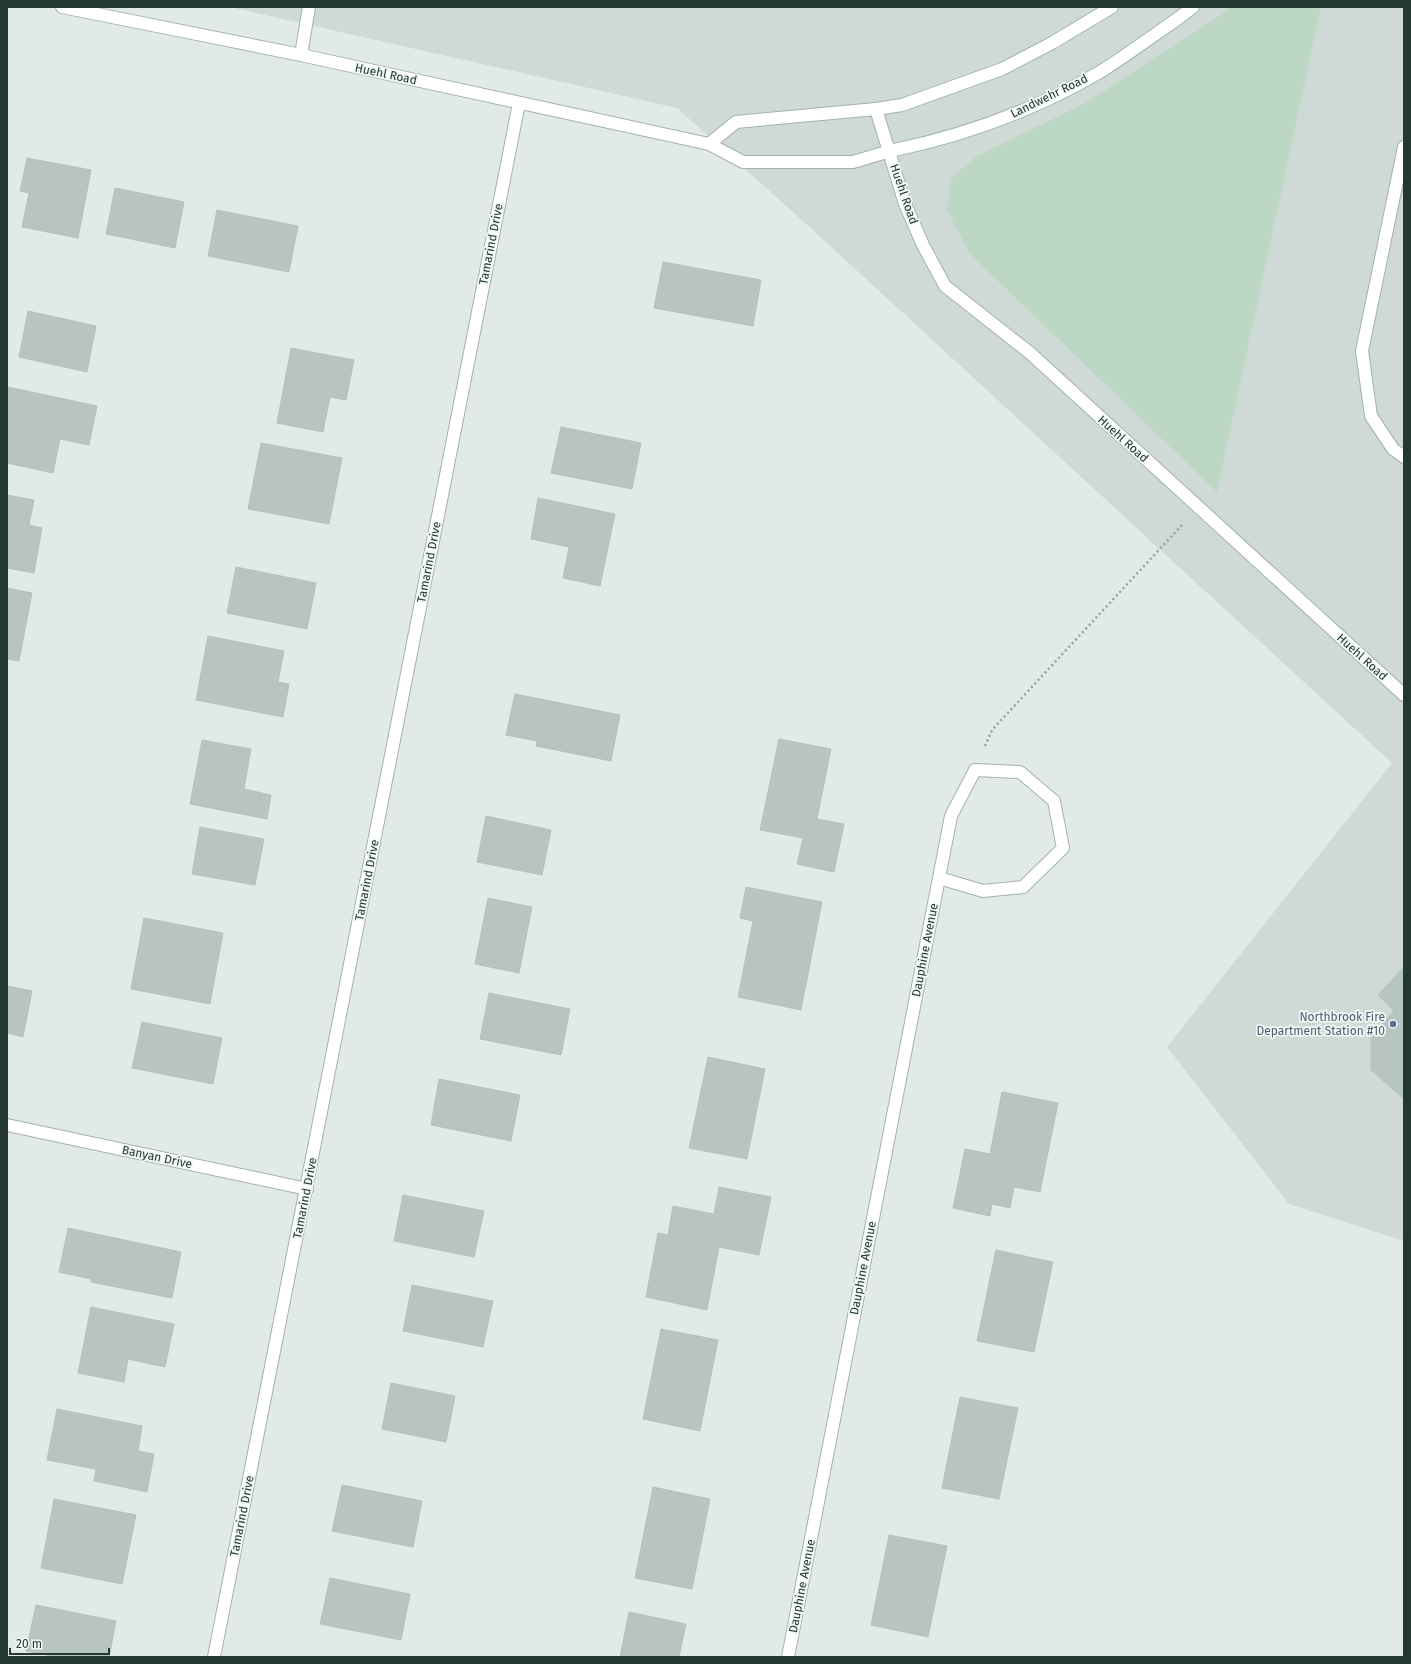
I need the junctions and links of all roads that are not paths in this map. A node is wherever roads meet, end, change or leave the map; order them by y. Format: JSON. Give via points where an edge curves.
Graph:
{"nodes":[{"id":1,"x":62,"y":7,"type":"edge"},
{"id":2,"x":310,"y":7,"type":"edge"},
{"id":3,"x":1112,"y":7,"type":"edge"},
{"id":4,"x":1193,"y":7,"type":"edge"},
{"id":5,"x":301,"y":55,"type":"junction"},
{"id":6,"x":519,"y":103,"type":"junction"},
{"id":7,"x":876,"y":109,"type":"junction"},
{"id":8,"x":709,"y":144,"type":"junction"},
{"id":9,"x":1404,"y":147,"type":"edge"},
{"id":10,"x":890,"y":152,"type":"junction"},
{"id":11,"x":1404,"y":457,"type":"edge"},
{"id":12,"x":1404,"y":695,"type":"edge"},
{"id":13,"x":939,"y":878,"type":"junction"},
{"id":14,"x":7,"y":1125,"type":"edge"},
{"id":15,"x":307,"y":1189,"type":"junction"},
{"id":16,"x":214,"y":1657,"type":"edge"},
{"id":17,"x":788,"y":1657,"type":"edge"}],
"edges":[{"from":1,"to":5,"type":"street","name":"Huehl Road"},
{"from":2,"to":5,"type":"street"},
{"from":3,"to":7,"type":"street","via":[[1002,69],[902,105]]},
{"from":4,"to":10,"type":"street","name":"Landwehr Road","via":[[1100,72],[1028,110],[970,130]]},
{"from":5,"to":6,"type":"street","name":"Huehl Road"},
{"from":6,"to":8,"type":"street","name":"Huehl Road"},
{"from":6,"to":15,"type":"street","name":"Tamarind Drive"},
{"from":7,"to":8,"type":"street","via":[[736,122]]},
{"from":7,"to":10,"type":"street","name":"Huehl Road"},
{"from":8,"to":10,"type":"street","name":"Huehl Road","via":[[743,162],[853,162]]},
{"from":9,"to":11,"type":"street","via":[[1362,351],[1371,416],[1393,450]]},
{"from":10,"to":12,"type":"street","name":"Huehl Road","via":[[905,204],[923,246],[945,286],[1030,353]]},
{"from":13,"to":13,"type":"street","name":"Dauphine Avenue","via":[[951,816],[975,770],[1020,772],[1054,800],[1063,848],[1023,888],[983,891]]},
{"from":13,"to":17,"type":"street","name":"Dauphine Avenue"},
{"from":14,"to":15,"type":"street","name":"Banyan Drive"},
{"from":15,"to":16,"type":"street","name":"Tamarind Drive"}]}
